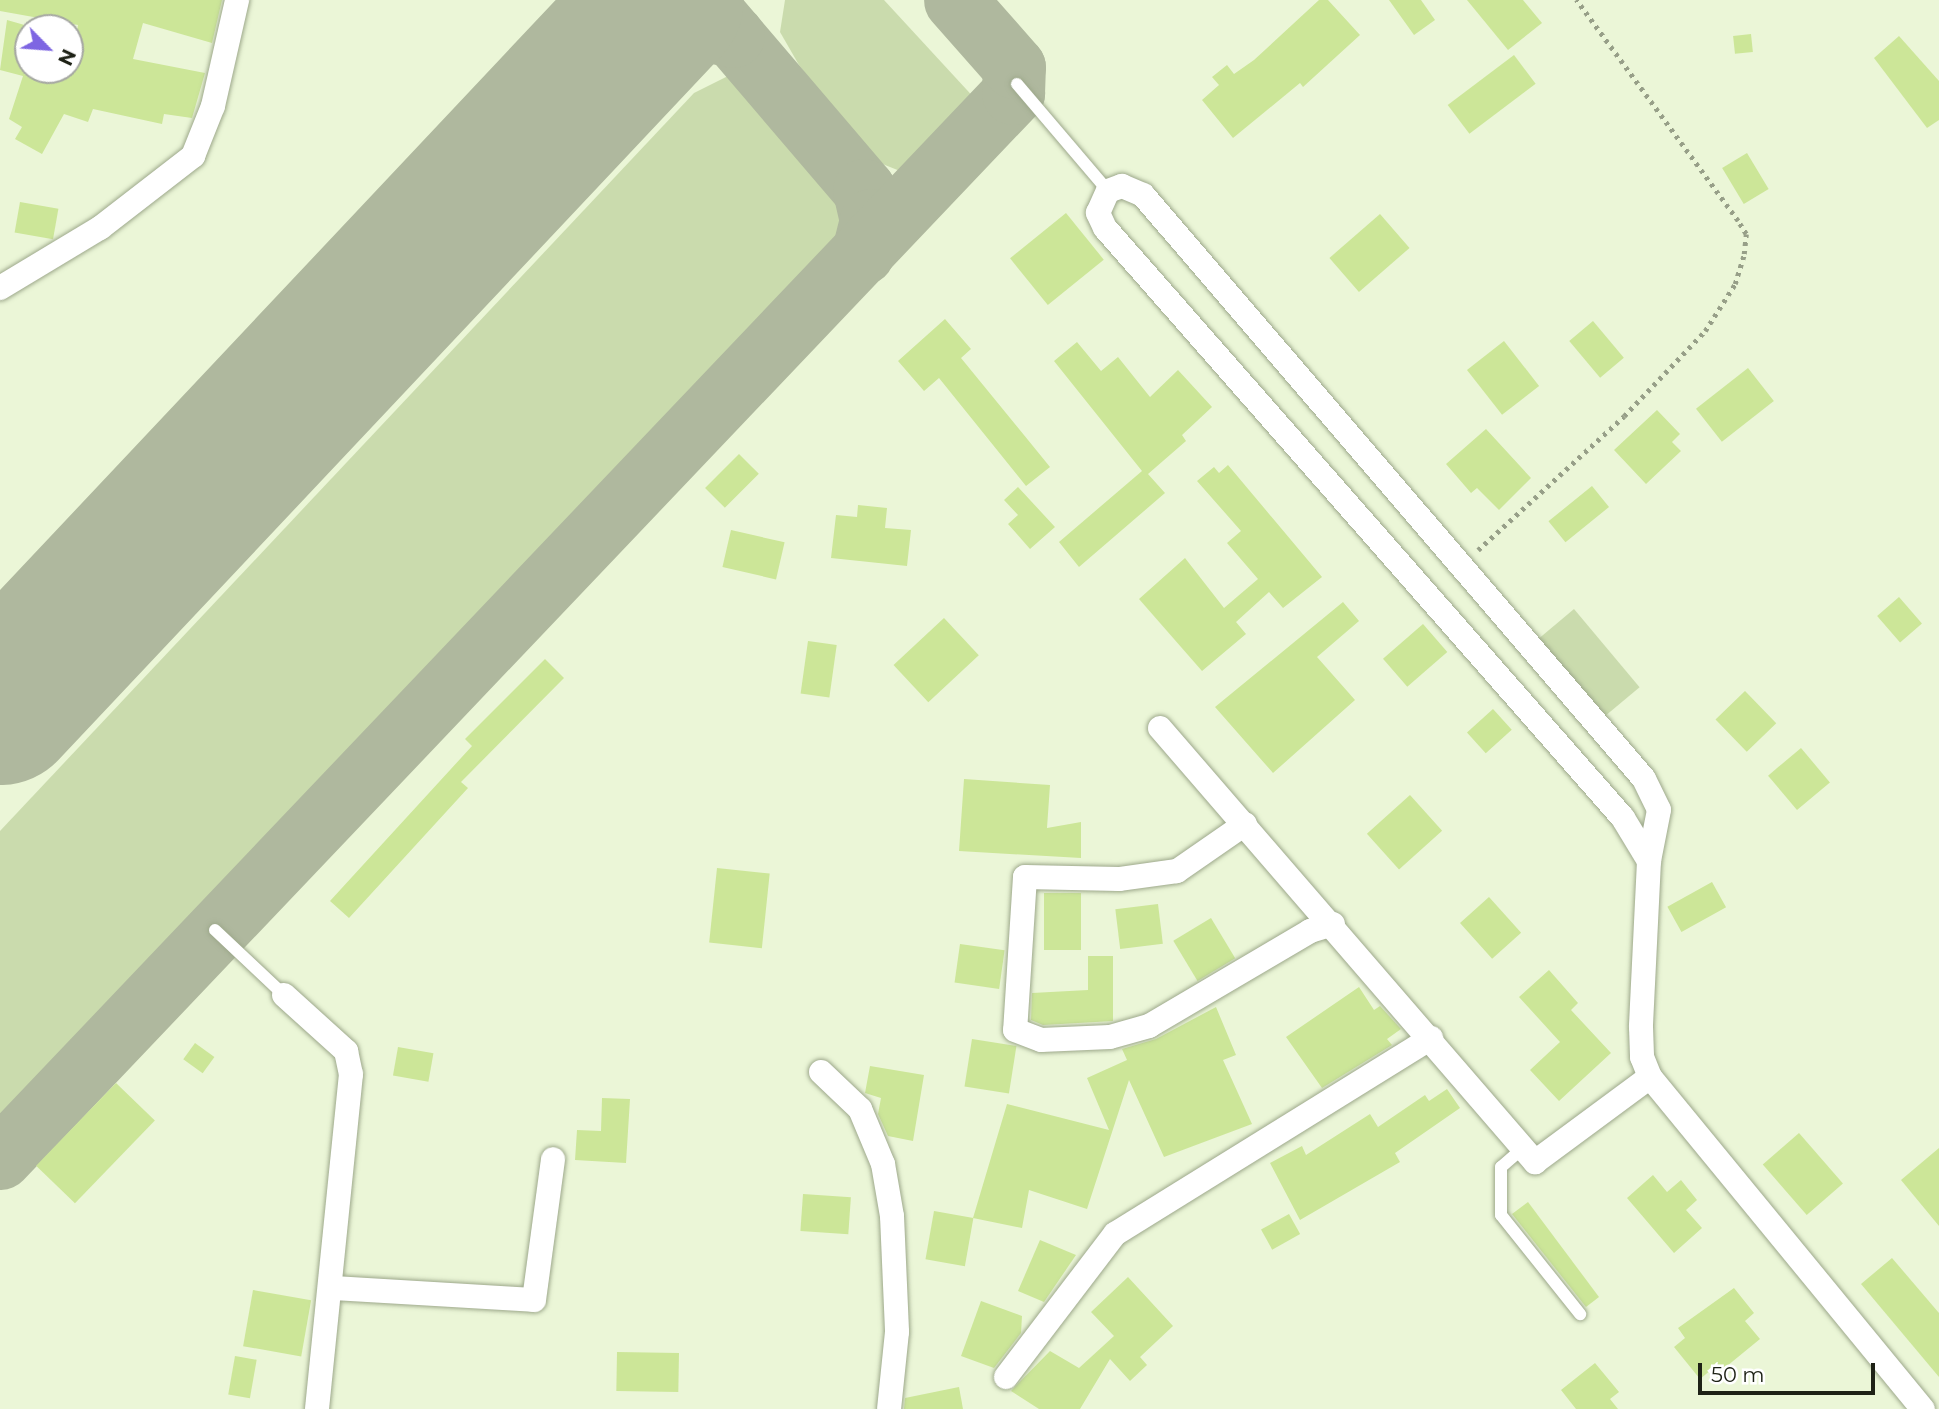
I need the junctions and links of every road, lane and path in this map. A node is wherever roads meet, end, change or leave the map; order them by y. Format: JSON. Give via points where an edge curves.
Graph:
{"nodes":[{"id":1,"x":237,"y":0,"type":"edge"},
{"id":2,"x":1576,"y":0,"type":"edge"},
{"id":3,"x":1017,"y":84,"type":"dead end"},
{"id":4,"x":1108,"y":191,"type":"junction"},
{"id":5,"x":0,"y":288,"type":"edge"},
{"id":6,"x":1462,"y":565,"type":"junction"},
{"id":7,"x":1160,"y":728,"type":"dead end"},
{"id":8,"x":1245,"y":824,"type":"junction"},
{"id":9,"x":1648,"y":861,"type":"junction"},
{"id":10,"x":1333,"y":924,"type":"junction"},
{"id":11,"x":215,"y":930,"type":"dead end"},
{"id":12,"x":284,"y":995,"type":"joint"},
{"id":13,"x":1431,"y":1038,"type":"junction"},
{"id":14,"x":821,"y":1072,"type":"dead end"},
{"id":15,"x":1650,"y":1077,"type":"junction"},
{"id":16,"x":1523,"y":1148,"type":"junction"},
{"id":17,"x":553,"y":1159,"type":"dead end"},
{"id":18,"x":332,"y":1287,"type":"junction"},
{"id":19,"x":1580,"y":1314,"type":"dead end"},
{"id":20,"x":1006,"y":1377,"type":"dead end"},
{"id":21,"x":317,"y":1409,"type":"edge"},
{"id":22,"x":889,"y":1409,"type":"edge"},
{"id":23,"x":1923,"y":1409,"type":"edge"}],
"edges":[{"from":1,"to":5,"type":"street","via":[[213,106],[193,156],[100,228]]},
{"from":2,"to":6,"type":"path","via":[[1738,221],[1746,234],[1744,254],[1735,284],[1705,331],[1624,416]]},
{"from":3,"to":4,"type":"lane"},
{"from":4,"to":6,"type":"street","via":[[1122,186],[1143,195]]},
{"from":4,"to":9,"type":"street","via":[[1098,213],[1105,228],[1614,808]]},
{"from":6,"to":9,"type":"street","via":[[1654,795],[1658,831]]},
{"from":7,"to":8,"type":"street"},
{"from":8,"to":10,"type":"street"},
{"from":8,"to":10,"type":"street","via":[[1177,871],[1119,878],[1026,877],[1015,1030],[1041,1040],[1110,1037],[1149,1026],[1310,931]]},
{"from":9,"to":15,"type":"street","via":[[1641,1027],[1642,1057]]},
{"from":10,"to":13,"type":"street"},
{"from":11,"to":12,"type":"lane"},
{"from":12,"to":18,"type":"street","via":[[346,1051],[351,1074]]},
{"from":13,"to":16,"type":"street"},
{"from":13,"to":20,"type":"street","via":[[1115,1234]]},
{"from":14,"to":22,"type":"street","via":[[860,1109],[883,1164],[892,1216],[897,1332]]},
{"from":15,"to":16,"type":"street","via":[[1535,1162]]},
{"from":15,"to":23,"type":"street"},
{"from":16,"to":19,"type":"lane","via":[[1502,1167],[1501,1215]]},
{"from":17,"to":18,"type":"street","via":[[534,1300]]},
{"from":18,"to":21,"type":"street"}]}
